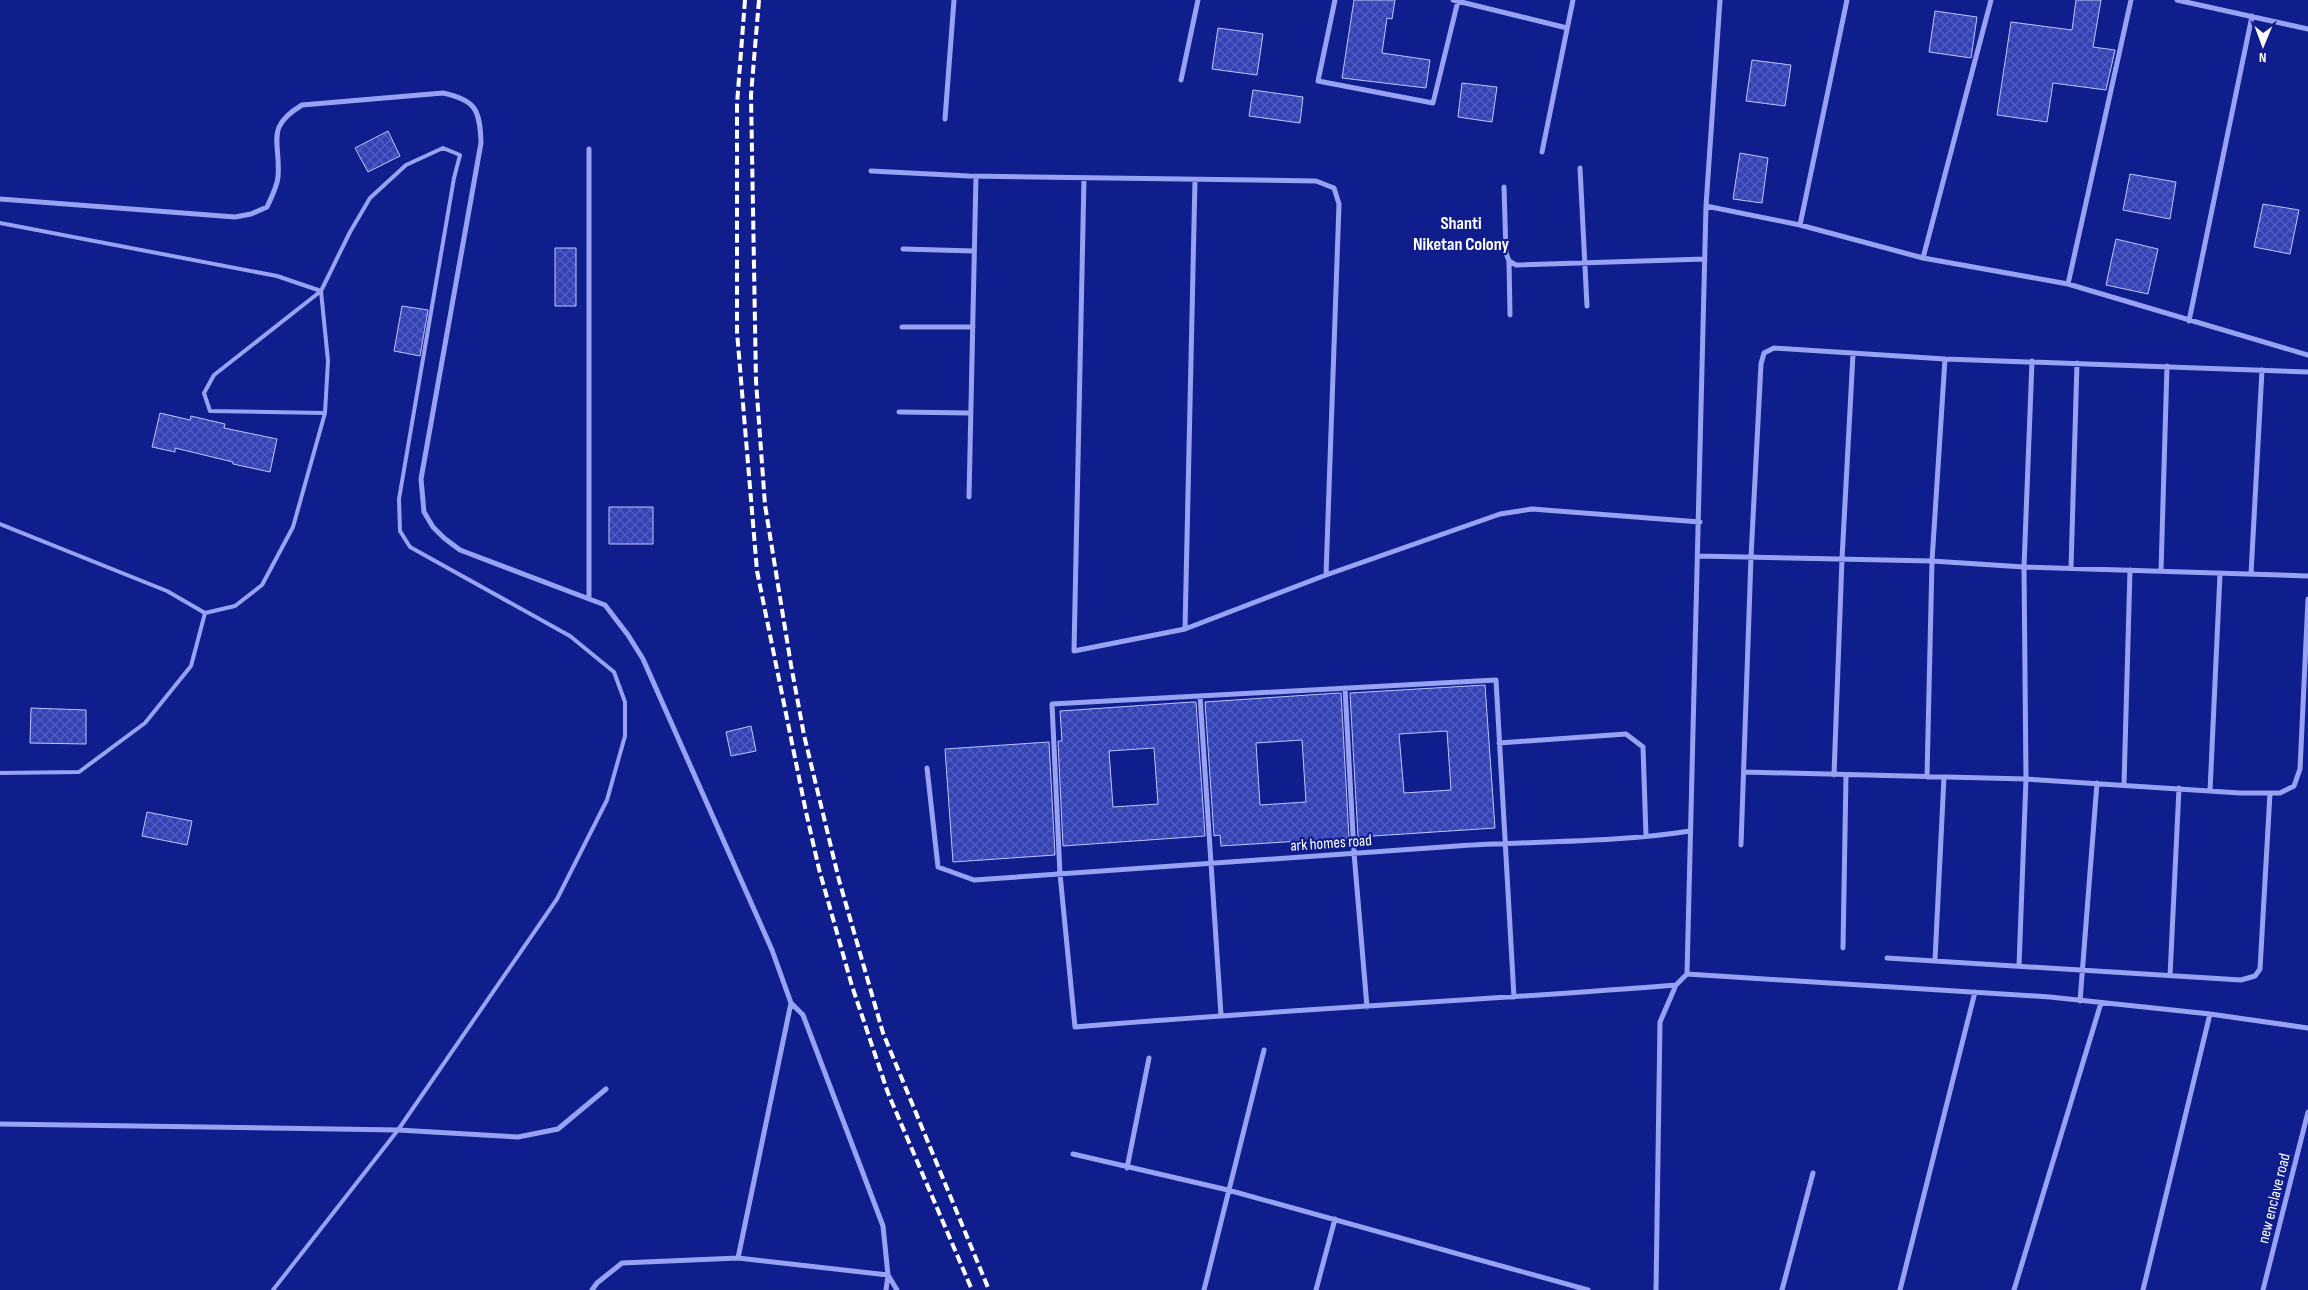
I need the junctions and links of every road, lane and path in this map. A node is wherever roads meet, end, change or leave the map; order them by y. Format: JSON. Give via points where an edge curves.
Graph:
{"nodes":[{"id":1,"x":954,"y":0,"type":"edge"},
{"id":2,"x":1198,"y":0,"type":"edge"},
{"id":3,"x":1335,"y":0,"type":"edge"},
{"id":4,"x":1456,"y":0,"type":"edge"},
{"id":5,"x":1573,"y":0,"type":"edge"},
{"id":6,"x":1720,"y":0,"type":"edge"},
{"id":7,"x":1847,"y":0,"type":"edge"},
{"id":8,"x":1991,"y":0,"type":"edge"},
{"id":9,"x":2131,"y":0,"type":"edge"},
{"id":10,"x":2177,"y":0,"type":"edge"},
{"id":11,"x":2252,"y":16,"type":"junction"},
{"id":12,"x":1567,"y":28,"type":"junction"},
{"id":13,"x":2308,"y":29,"type":"edge"},
{"id":14,"x":1181,"y":80,"type":"dead end"},
{"id":15,"x":945,"y":120,"type":"dead end"},
{"id":16,"x":589,"y":150,"type":"dead end"},
{"id":17,"x":1542,"y":152,"type":"dead end"},
{"id":18,"x":1580,"y":168,"type":"dead end"},
{"id":19,"x":871,"y":171,"type":"dead end"},
{"id":20,"x":976,"y":176,"type":"junction"},
{"id":21,"x":1084,"y":178,"type":"junction"},
{"id":22,"x":1195,"y":180,"type":"junction"},
{"id":23,"x":1504,"y":188,"type":"dead end"},
{"id":24,"x":0,"y":199,"type":"edge"},
{"id":25,"x":1706,"y":206,"type":"junction"},
{"id":26,"x":0,"y":223,"type":"edge"},
{"id":27,"x":1800,"y":225,"type":"junction"},
{"id":28,"x":903,"y":249,"type":"dead end"},
{"id":29,"x":974,"y":251,"type":"junction"},
{"id":30,"x":1923,"y":258,"type":"junction"},
{"id":31,"x":1706,"y":260,"type":"junction"},
{"id":32,"x":1509,"y":261,"type":"junction"},
{"id":33,"x":1584,"y":263,"type":"junction"},
{"id":34,"x":2068,"y":284,"type":"junction"},
{"id":35,"x":321,"y":291,"type":"junction"},
{"id":36,"x":1587,"y":306,"type":"dead end"},
{"id":37,"x":1510,"y":315,"type":"dead end"},
{"id":38,"x":2189,"y":321,"type":"junction"},
{"id":39,"x":902,"y":327,"type":"dead end"},
{"id":40,"x":973,"y":327,"type":"junction"},
{"id":41,"x":1853,"y":354,"type":"junction"},
{"id":42,"x":2308,"y":354,"type":"edge"},
{"id":43,"x":1945,"y":359,"type":"junction"},
{"id":44,"x":2032,"y":361,"type":"junction"},
{"id":45,"x":2077,"y":363,"type":"junction"},
{"id":46,"x":2166,"y":366,"type":"junction"},
{"id":47,"x":2262,"y":370,"type":"junction"},
{"id":48,"x":2308,"y":372,"type":"edge"},
{"id":49,"x":899,"y":412,"type":"dead end"},
{"id":50,"x":970,"y":412,"type":"junction"},
{"id":51,"x":325,"y":413,"type":"junction"},
{"id":52,"x":969,"y":497,"type":"dead end"},
{"id":53,"x":1700,"y":522,"type":"junction"},
{"id":54,"x":0,"y":524,"type":"edge"},
{"id":55,"x":1698,"y":556,"type":"junction"},
{"id":56,"x":1751,"y":557,"type":"junction"},
{"id":57,"x":1842,"y":559,"type":"junction"},
{"id":58,"x":1932,"y":561,"type":"junction"},
{"id":59,"x":2024,"y":566,"type":"junction"},
{"id":60,"x":2071,"y":568,"type":"junction"},
{"id":61,"x":2130,"y":570,"type":"junction"},
{"id":62,"x":2161,"y":571,"type":"junction"},
{"id":63,"x":2220,"y":574,"type":"junction"},
{"id":64,"x":2251,"y":574,"type":"junction"},
{"id":65,"x":1326,"y":576,"type":"junction"},
{"id":66,"x":2308,"y":576,"type":"edge"},
{"id":67,"x":589,"y":599,"type":"junction"},
{"id":68,"x":2308,"y":599,"type":"edge"},
{"id":69,"x":205,"y":614,"type":"junction"},
{"id":70,"x":1185,"y":629,"type":"junction"},
{"id":71,"x":1345,"y":688,"type":"junction"},
{"id":72,"x":1200,"y":696,"type":"junction"},
{"id":73,"x":1499,"y":743,"type":"junction"},
{"id":74,"x":927,"y":768,"type":"dead end"},
{"id":75,"x":1744,"y":772,"type":"junction"},
{"id":76,"x":0,"y":773,"type":"edge"},
{"id":77,"x":1834,"y":775,"type":"junction"},
{"id":78,"x":1846,"y":775,"type":"junction"},
{"id":79,"x":1927,"y":777,"type":"junction"},
{"id":80,"x":1944,"y":778,"type":"junction"},
{"id":81,"x":2026,"y":779,"type":"junction"},
{"id":82,"x":2097,"y":783,"type":"junction"},
{"id":83,"x":2124,"y":785,"type":"junction"},
{"id":84,"x":2179,"y":788,"type":"junction"},
{"id":85,"x":2210,"y":791,"type":"junction"},
{"id":86,"x":2270,"y":793,"type":"junction"},
{"id":87,"x":1690,"y":831,"type":"junction"},
{"id":88,"x":1646,"y":836,"type":"junction"},
{"id":89,"x":1506,"y":843,"type":"junction"},
{"id":90,"x":1741,"y":845,"type":"dead end"},
{"id":91,"x":1354,"y":853,"type":"junction"},
{"id":92,"x":1210,"y":862,"type":"junction"},
{"id":93,"x":1060,"y":874,"type":"junction"},
{"id":94,"x":1843,"y":948,"type":"dead end"},
{"id":95,"x":1888,"y":958,"type":"dead end"},
{"id":96,"x":1935,"y":960,"type":"junction"},
{"id":97,"x":2019,"y":966,"type":"junction"},
{"id":98,"x":2083,"y":970,"type":"junction"},
{"id":99,"x":1687,"y":974,"type":"junction"},
{"id":100,"x":2170,"y":976,"type":"junction"},
{"id":101,"x":1676,"y":985,"type":"junction"},
{"id":102,"x":1975,"y":992,"type":"junction"},
{"id":103,"x":1514,"y":997,"type":"junction"},
{"id":104,"x":2080,"y":1001,"type":"junction"},
{"id":105,"x":791,"y":1003,"type":"junction"},
{"id":106,"x":2101,"y":1003,"type":"junction"},
{"id":107,"x":1366,"y":1007,"type":"junction"},
{"id":108,"x":2210,"y":1014,"type":"junction"},
{"id":109,"x":1221,"y":1015,"type":"junction"},
{"id":110,"x":2308,"y":1028,"type":"edge"},
{"id":111,"x":1264,"y":1050,"type":"dead end"},
{"id":112,"x":1149,"y":1058,"type":"dead end"},
{"id":113,"x":606,"y":1088,"type":"dead end"},
{"id":114,"x":2308,"y":1112,"type":"edge"},
{"id":115,"x":0,"y":1124,"type":"edge"},
{"id":116,"x":398,"y":1130,"type":"junction"},
{"id":117,"x":1074,"y":1154,"type":"dead end"},
{"id":118,"x":1127,"y":1168,"type":"junction"},
{"id":119,"x":1813,"y":1174,"type":"dead end"},
{"id":120,"x":1228,"y":1190,"type":"junction"},
{"id":121,"x":1335,"y":1219,"type":"junction"},
{"id":122,"x":738,"y":1258,"type":"junction"},
{"id":123,"x":888,"y":1274,"type":"junction"},
{"id":124,"x":273,"y":1290,"type":"edge"},
{"id":125,"x":592,"y":1290,"type":"edge"},
{"id":126,"x":886,"y":1290,"type":"edge"},
{"id":127,"x":896,"y":1290,"type":"edge"},
{"id":128,"x":1204,"y":1290,"type":"edge"},
{"id":129,"x":1316,"y":1290,"type":"edge"},
{"id":130,"x":1588,"y":1290,"type":"edge"},
{"id":131,"x":1656,"y":1290,"type":"edge"},
{"id":132,"x":1782,"y":1290,"type":"edge"},
{"id":133,"x":1900,"y":1290,"type":"edge"},
{"id":134,"x":2014,"y":1290,"type":"edge"},
{"id":135,"x":2143,"y":1290,"type":"edge"},
{"id":136,"x":2263,"y":1290,"type":"edge"}],
"edges":[{"from":1,"to":15,"type":"street"},
{"from":2,"to":14,"type":"street"},
{"from":3,"to":4,"type":"street","via":[[1318,81],[1434,103]]},
{"from":4,"to":12,"type":"street"},
{"from":5,"to":12,"type":"street"},
{"from":6,"to":25,"type":"street"},
{"from":7,"to":27,"type":"street"},
{"from":8,"to":30,"type":"street"},
{"from":9,"to":34,"type":"street"},
{"from":10,"to":11,"type":"street"},
{"from":11,"to":13,"type":"street"},
{"from":11,"to":38,"type":"street"},
{"from":12,"to":17,"type":"street"},
{"from":16,"to":67,"type":"street"},
{"from":18,"to":33,"type":"street"},
{"from":19,"to":20,"type":"street"},
{"from":20,"to":21,"type":"street"},
{"from":20,"to":29,"type":"street"},
{"from":21,"to":22,"type":"street"},
{"from":21,"to":70,"type":"street","via":[[1074,651]]},
{"from":22,"to":65,"type":"street","via":[[1316,181],[1334,188],[1339,214]]},
{"from":22,"to":70,"type":"street"},
{"from":23,"to":32,"type":"street"},
{"from":24,"to":67,"type":"street","via":[[235,217],[252,214],[267,207],[278,178],[278,126],[286,114],[302,105],[443,93],[461,97],[475,106],[481,143],[422,479],[424,512],[433,527],[460,550]]},
{"from":25,"to":27,"type":"street"},
{"from":25,"to":31,"type":"street"},
{"from":26,"to":35,"type":"lane","via":[[277,276]]},
{"from":27,"to":30,"type":"street"},
{"from":28,"to":29,"type":"street"},
{"from":29,"to":40,"type":"street"},
{"from":30,"to":34,"type":"street"},
{"from":31,"to":33,"type":"street"},
{"from":31,"to":53,"type":"street"},
{"from":32,"to":33,"type":"street","via":[[1516,265]]},
{"from":32,"to":37,"type":"street"},
{"from":33,"to":36,"type":"street"},
{"from":34,"to":38,"type":"street"},
{"from":35,"to":51,"type":"lane","via":[[328,361]]},
{"from":35,"to":51,"type":"lane","via":[[214,375],[204,393],[210,411]]},
{"from":35,"to":116,"type":"lane","via":[[370,198],[406,165],[443,148],[460,155],[399,499],[400,531],[410,547],[570,636],[614,672],[625,702],[625,736],[607,800],[558,899]]},
{"from":38,"to":42,"type":"street"},
{"from":39,"to":40,"type":"street"},
{"from":40,"to":50,"type":"street"},
{"from":41,"to":43,"type":"street"},
{"from":41,"to":56,"type":"street","via":[[1774,348],[1764,353]]},
{"from":41,"to":57,"type":"street"},
{"from":43,"to":44,"type":"street"},
{"from":43,"to":58,"type":"street"},
{"from":44,"to":45,"type":"street"},
{"from":44,"to":59,"type":"street"},
{"from":45,"to":46,"type":"street"},
{"from":45,"to":60,"type":"street"},
{"from":46,"to":47,"type":"street"},
{"from":46,"to":62,"type":"street"},
{"from":47,"to":48,"type":"street"},
{"from":47,"to":64,"type":"street"},
{"from":49,"to":50,"type":"street"},
{"from":50,"to":52,"type":"street"},
{"from":51,"to":69,"type":"lane","via":[[293,528],[262,585],[234,606]]},
{"from":53,"to":55,"type":"street"},
{"from":53,"to":65,"type":"street","via":[[1532,509],[1500,514],[1469,524]]},
{"from":54,"to":69,"type":"lane","via":[[166,591]]},
{"from":55,"to":56,"type":"street"},
{"from":55,"to":87,"type":"street"},
{"from":56,"to":57,"type":"street"},
{"from":56,"to":75,"type":"street"},
{"from":57,"to":58,"type":"street"},
{"from":57,"to":77,"type":"street"},
{"from":58,"to":59,"type":"street"},
{"from":58,"to":79,"type":"street"},
{"from":59,"to":60,"type":"street"},
{"from":59,"to":81,"type":"street"},
{"from":60,"to":61,"type":"street"},
{"from":61,"to":62,"type":"street"},
{"from":61,"to":83,"type":"street"},
{"from":62,"to":63,"type":"street"},
{"from":63,"to":64,"type":"street"},
{"from":63,"to":85,"type":"street"},
{"from":64,"to":66,"type":"street"},
{"from":65,"to":70,"type":"street"},
{"from":67,"to":105,"type":"street","via":[[605,605],[643,659],[772,950]]},
{"from":68,"to":86,"type":"street","via":[[2300,769],[2294,786],[2280,793]]},
{"from":69,"to":76,"type":"lane","via":[[190,666],[145,723],[79,772]]},
{"from":71,"to":72,"type":"street"},
{"from":71,"to":73,"type":"street","via":[[1496,680]]},
{"from":71,"to":91,"type":"street"},
{"from":72,"to":92,"type":"street"},
{"from":72,"to":93,"type":"street","via":[[1052,704]]},
{"from":73,"to":88,"type":"street","via":[[1626,734],[1643,747]]},
{"from":73,"to":89,"type":"street"},
{"from":74,"to":93,"type":"street","name":"ark homes road","via":[[938,867],[974,880]]},
{"from":75,"to":77,"type":"street"},
{"from":75,"to":90,"type":"street"},
{"from":77,"to":78,"type":"street"},
{"from":78,"to":79,"type":"street"},
{"from":78,"to":94,"type":"street"},
{"from":79,"to":80,"type":"street"},
{"from":80,"to":81,"type":"street"},
{"from":80,"to":96,"type":"street"},
{"from":81,"to":82,"type":"street"},
{"from":81,"to":97,"type":"street"},
{"from":82,"to":83,"type":"street"},
{"from":82,"to":98,"type":"street"},
{"from":83,"to":84,"type":"street"},
{"from":84,"to":85,"type":"street"},
{"from":84,"to":100,"type":"street"},
{"from":85,"to":86,"type":"street"},
{"from":86,"to":100,"type":"street","via":[[2260,969],[2255,976],[2241,980]]},
{"from":87,"to":88,"type":"street","name":"ark homes road"},
{"from":87,"to":99,"type":"street"},
{"from":88,"to":89,"type":"street","name":"ark homes road"},
{"from":89,"to":91,"type":"street","name":"ark homes road"},
{"from":89,"to":103,"type":"street"},
{"from":91,"to":92,"type":"street","name":"ark homes road"},
{"from":91,"to":107,"type":"street"},
{"from":92,"to":93,"type":"street","name":"ark homes road"},
{"from":92,"to":109,"type":"street"},
{"from":93,"to":109,"type":"street","via":[[1075,1027]]},
{"from":95,"to":96,"type":"street"},
{"from":96,"to":97,"type":"street"},
{"from":97,"to":98,"type":"street"},
{"from":98,"to":100,"type":"street"},
{"from":98,"to":104,"type":"street"},
{"from":99,"to":101,"type":"street"},
{"from":99,"to":102,"type":"street"},
{"from":101,"to":103,"type":"street"},
{"from":101,"to":131,"type":"street","via":[[1660,1022]]},
{"from":102,"to":104,"type":"street"},
{"from":102,"to":133,"type":"street"},
{"from":103,"to":107,"type":"street"},
{"from":104,"to":106,"type":"street"},
{"from":105,"to":122,"type":"street"},
{"from":105,"to":123,"type":"street","via":[[803,1015],[883,1226]]},
{"from":106,"to":108,"type":"street"},
{"from":106,"to":134,"type":"street"},
{"from":107,"to":109,"type":"street"},
{"from":108,"to":110,"type":"street"},
{"from":108,"to":135,"type":"street"},
{"from":111,"to":120,"type":"street"},
{"from":112,"to":118,"type":"street"},
{"from":113,"to":116,"type":"street","via":[[558,1130],[538,1135],[518,1137]]},
{"from":114,"to":136,"type":"street","name":"new enclave road"},
{"from":115,"to":116,"type":"street"},
{"from":116,"to":124,"type":"lane"},
{"from":117,"to":118,"type":"street"},
{"from":118,"to":120,"type":"street"},
{"from":119,"to":132,"type":"street"},
{"from":120,"to":121,"type":"street"},
{"from":120,"to":128,"type":"street"},
{"from":121,"to":129,"type":"street"},
{"from":121,"to":130,"type":"street"},
{"from":122,"to":123,"type":"street"},
{"from":122,"to":125,"type":"street","via":[[622,1263]]},
{"from":123,"to":126,"type":"street"},
{"from":123,"to":127,"type":"street"}]}
